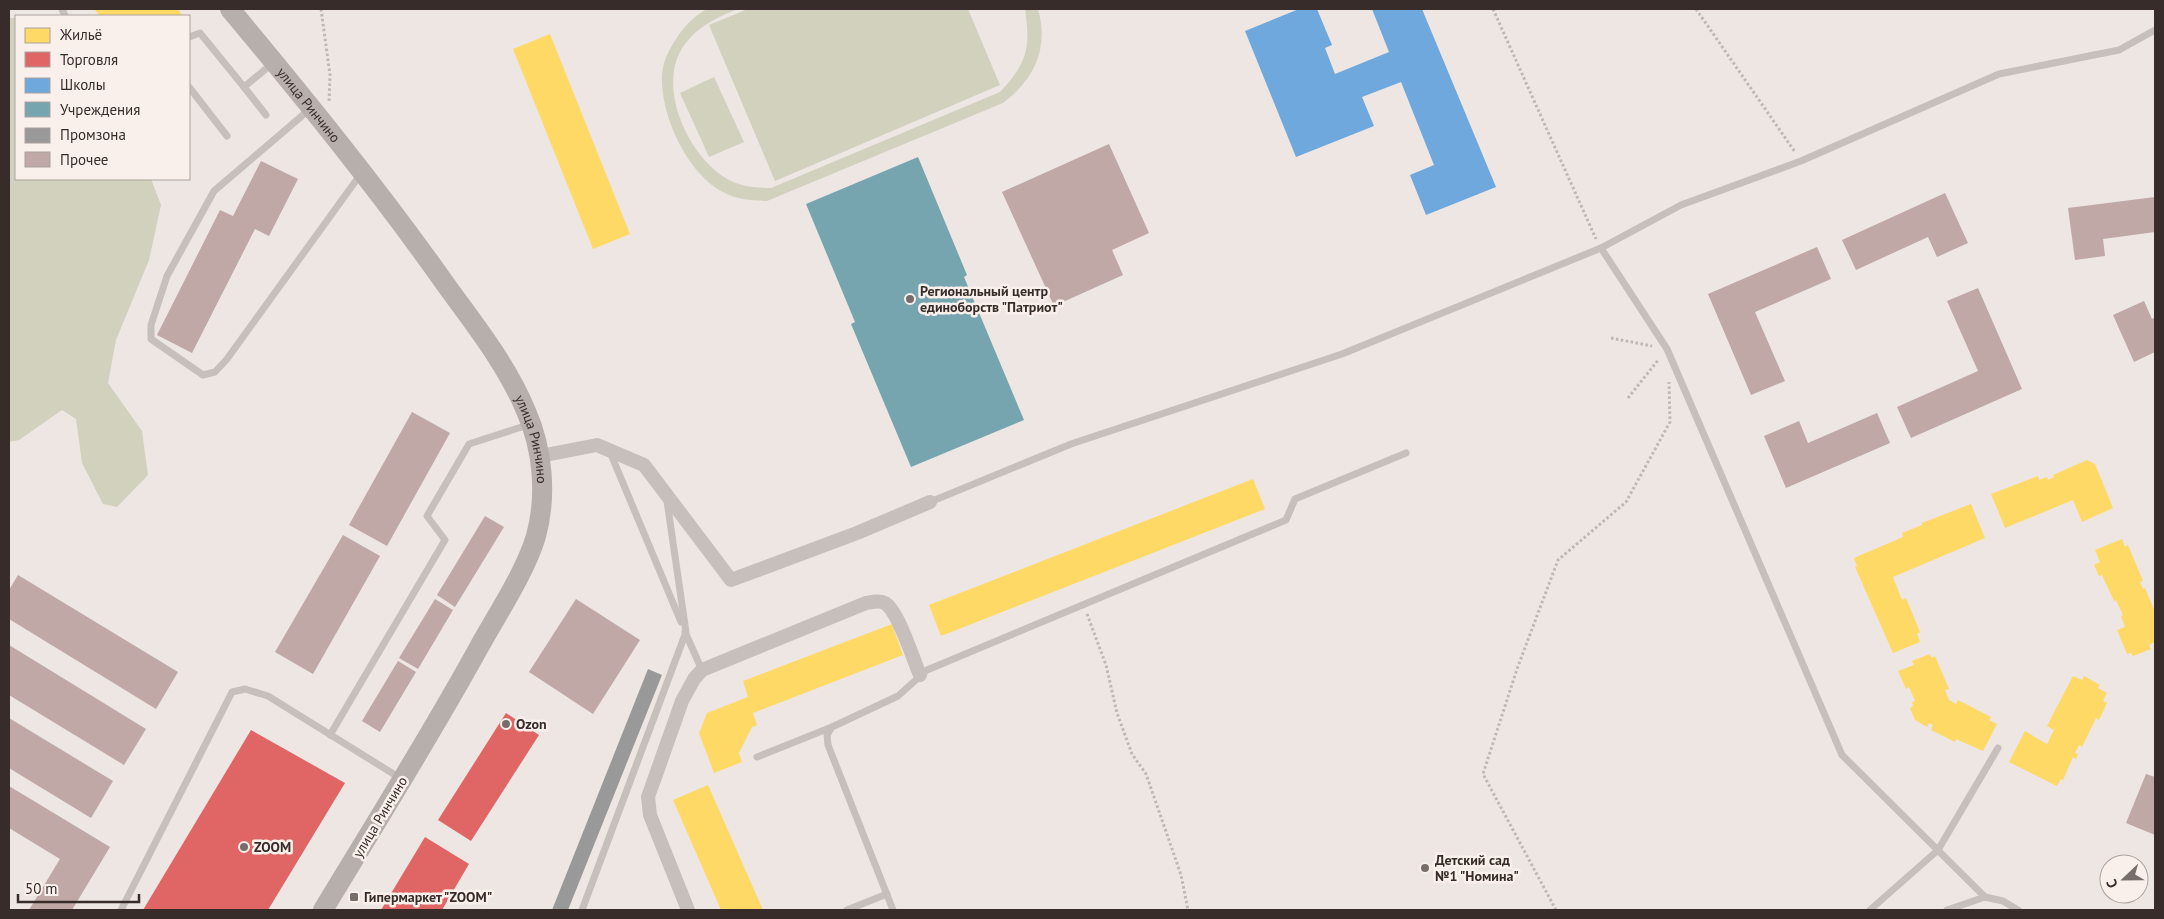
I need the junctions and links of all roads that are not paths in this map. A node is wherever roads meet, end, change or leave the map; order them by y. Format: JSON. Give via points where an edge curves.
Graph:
{"nodes":[{"id":1,"x":230,"y":9,"type":"edge"},
{"id":2,"x":2155,"y":30,"type":"edge"},
{"id":3,"x":190,"y":36,"type":"edge"},
{"id":4,"x":274,"y":62,"type":"junction"},
{"id":5,"x":244,"y":87,"type":"junction"},
{"id":6,"x":190,"y":88,"type":"edge"},
{"id":7,"x":312,"y":107,"type":"junction"},
{"id":8,"x":266,"y":115,"type":"dead end"},
{"id":9,"x":227,"y":136,"type":"dead end"},
{"id":10,"x":362,"y":172,"type":"junction"},
{"id":11,"x":1601,"y":248,"type":"junction"},
{"id":12,"x":530,"y":424,"type":"junction"},
{"id":13,"x":610,"y":450,"type":"junction"},
{"id":14,"x":1406,"y":453,"type":"dead end"},
{"id":15,"x":540,"y":456,"type":"junction"},
{"id":16,"x":666,"y":493,"type":"junction"},
{"id":17,"x":930,"y":502,"type":"joint"},
{"id":18,"x":686,"y":632,"type":"junction"},
{"id":19,"x":702,"y":670,"type":"junction"},
{"id":20,"x":920,"y":675,"type":"junction"},
{"id":21,"x":832,"y":727,"type":"junction"},
{"id":22,"x":330,"y":735,"type":"junction"},
{"id":23,"x":1998,"y":748,"type":"dead end"},
{"id":24,"x":757,"y":757,"type":"dead end"},
{"id":25,"x":402,"y":779,"type":"junction"},
{"id":26,"x":1938,"y":850,"type":"junction"},
{"id":27,"x":887,"y":894,"type":"junction"},
{"id":28,"x":1985,"y":897,"type":"junction"},
{"id":29,"x":121,"y":910,"type":"edge"},
{"id":30,"x":323,"y":910,"type":"edge"},
{"id":31,"x":582,"y":910,"type":"edge"},
{"id":32,"x":688,"y":910,"type":"edge"},
{"id":33,"x":847,"y":910,"type":"edge"},
{"id":34,"x":893,"y":910,"type":"edge"},
{"id":35,"x":1870,"y":910,"type":"edge"},
{"id":36,"x":1947,"y":910,"type":"edge"},
{"id":37,"x":2018,"y":910,"type":"edge"}],
"edges":[{"from":1,"to":4,"type":"street","name":"улица Ринчино"},
{"from":2,"to":11,"type":"lane","via":[[2119,50],[1999,74],[1801,161],[1682,205]]},
{"from":3,"to":5,"type":"lane","via":[[200,33]]},
{"from":4,"to":5,"type":"lane"},
{"from":4,"to":7,"type":"street","name":"улица Ринчино"},
{"from":5,"to":8,"type":"lane"},
{"from":6,"to":9,"type":"lane"},
{"from":7,"to":10,"type":"street","name":"улица Ринчино"},
{"from":7,"to":10,"type":"lane","via":[[214,191],[167,276],[151,326],[151,339],[203,375],[214,372]]},
{"from":10,"to":12,"type":"street","name":"улица Ринчино","via":[[502,364]]},
{"from":11,"to":17,"type":"lane","via":[[1342,354],[1071,444]]},
{"from":11,"to":26,"type":"lane","via":[[1667,349],[1842,755]]},
{"from":12,"to":15,"type":"street","name":"улица Ринчино"},
{"from":12,"to":22,"type":"lane","via":[[469,444],[427,516],[445,540]]},
{"from":13,"to":15,"type":"street","via":[[597,445]]},
{"from":13,"to":16,"type":"street","via":[[644,465]]},
{"from":13,"to":18,"type":"lane"},
{"from":14,"to":20,"type":"lane","via":[[1295,499],[1286,520]]},
{"from":15,"to":25,"type":"street","name":"улица Ринчино","via":[[542,493],[536,536],[512,588]]},
{"from":16,"to":17,"type":"street","via":[[731,580]]},
{"from":16,"to":18,"type":"lane"},
{"from":18,"to":19,"type":"lane"},
{"from":18,"to":31,"type":"lane"},
{"from":19,"to":20,"type":"street","via":[[866,603],[878,601],[894,612]]},
{"from":19,"to":32,"type":"street","via":[[682,701],[648,797],[650,814]]},
{"from":20,"to":21,"type":"lane","via":[[898,696]]},
{"from":21,"to":24,"type":"lane"},
{"from":21,"to":27,"type":"lane","via":[[827,735],[828,745]]},
{"from":22,"to":25,"type":"lane"},
{"from":22,"to":29,"type":"lane","via":[[268,696],[245,689],[232,692]]},
{"from":23,"to":26,"type":"lane"},
{"from":25,"to":30,"type":"street","name":"улица Ринчино"},
{"from":26,"to":28,"type":"lane"},
{"from":26,"to":35,"type":"lane"},
{"from":27,"to":33,"type":"lane"},
{"from":27,"to":34,"type":"lane"},
{"from":28,"to":36,"type":"lane"},
{"from":28,"to":37,"type":"lane","via":[[2003,901]]}]}
